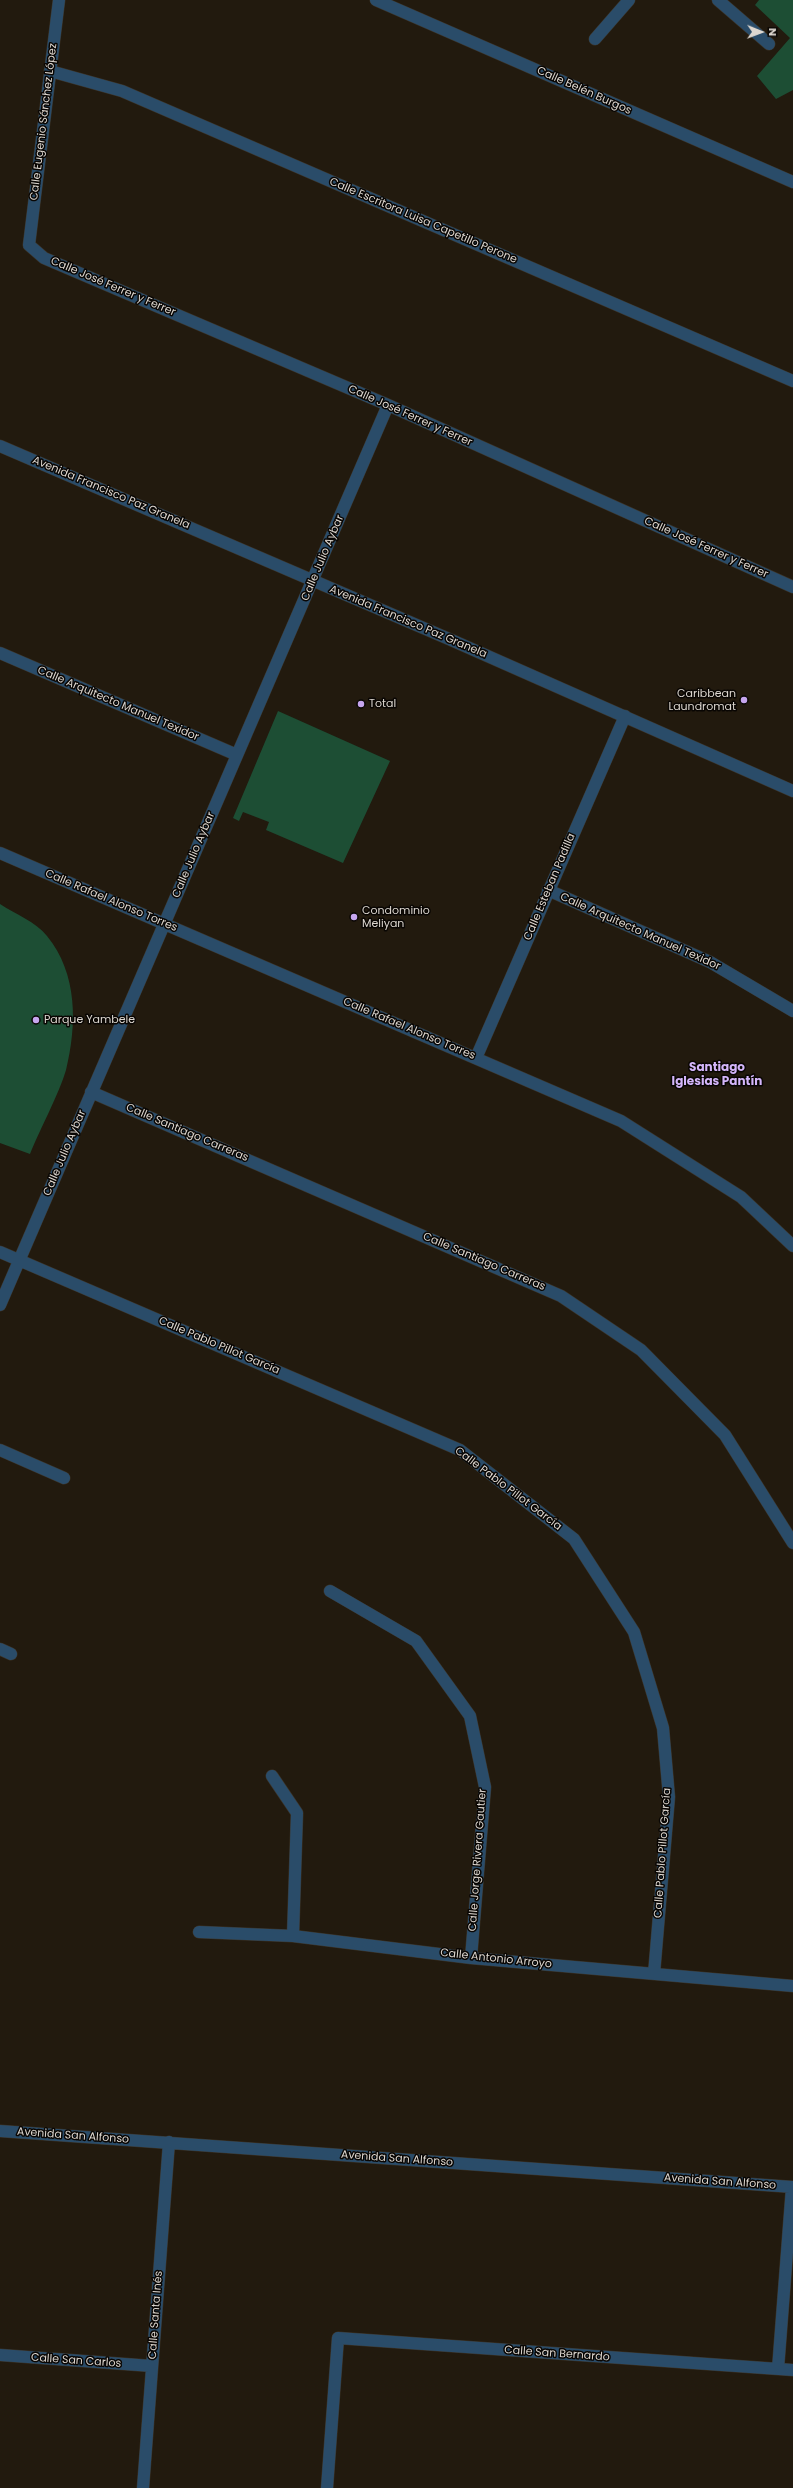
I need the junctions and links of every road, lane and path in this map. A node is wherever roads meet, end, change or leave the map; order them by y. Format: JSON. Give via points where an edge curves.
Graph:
{"nodes":[{"id":1,"x":59,"y":0,"type":"edge"},
{"id":2,"x":376,"y":0,"type":"edge"},
{"id":3,"x":629,"y":0,"type":"edge"},
{"id":4,"x":718,"y":0,"type":"edge"},
{"id":5,"x":595,"y":39,"type":"dead end"},
{"id":6,"x":769,"y":44,"type":"dead end"},
{"id":7,"x":50,"y":71,"type":"junction"},
{"id":8,"x":793,"y":182,"type":"edge"},
{"id":9,"x":29,"y":245,"type":"joint"},
{"id":10,"x":793,"y":381,"type":"edge"},
{"id":11,"x":388,"y":405,"type":"junction"},
{"id":12,"x":0,"y":446,"type":"edge"},
{"id":13,"x":314,"y":581,"type":"junction"},
{"id":14,"x":793,"y":587,"type":"edge"},
{"id":15,"x":0,"y":653,"type":"edge"},
{"id":16,"x":625,"y":716,"type":"junction"},
{"id":17,"x":237,"y":755,"type":"junction"},
{"id":18,"x":793,"y":791,"type":"edge"},
{"id":19,"x":0,"y":853,"type":"edge"},
{"id":20,"x":548,"y":890,"type":"junction"},
{"id":21,"x":164,"y":924,"type":"junction"},
{"id":22,"x":793,"y":1012,"type":"edge"},
{"id":23,"x":476,"y":1058,"type":"junction"},
{"id":24,"x":91,"y":1092,"type":"junction"},
{"id":25,"x":793,"y":1246,"type":"edge"},
{"id":26,"x":0,"y":1252,"type":"edge"},
{"id":27,"x":19,"y":1260,"type":"junction"},
{"id":28,"x":0,"y":1305,"type":"edge"},
{"id":29,"x":0,"y":1450,"type":"edge"},
{"id":30,"x":64,"y":1478,"type":"dead end"},
{"id":31,"x":793,"y":1543,"type":"edge"},
{"id":32,"x":330,"y":1591,"type":"dead end"},
{"id":33,"x":272,"y":1776,"type":"dead end"},
{"id":34,"x":199,"y":1932,"type":"dead end"},
{"id":35,"x":293,"y":1936,"type":"junction"},
{"id":36,"x":471,"y":1958,"type":"junction"},
{"id":37,"x":654,"y":1974,"type":"junction"},
{"id":38,"x":793,"y":1986,"type":"edge"},
{"id":39,"x":0,"y":2131,"type":"edge"},
{"id":40,"x":169,"y":2142,"type":"junction"},
{"id":41,"x":792,"y":2187,"type":"edge"},
{"id":42,"x":0,"y":2355,"type":"edge"},
{"id":43,"x":152,"y":2366,"type":"junction"},
{"id":44,"x":778,"y":2369,"type":"junction"},
{"id":45,"x":793,"y":2370,"type":"edge"},
{"id":46,"x":143,"y":2488,"type":"edge"},
{"id":47,"x":327,"y":2488,"type":"edge"}],
"edges":[{"from":1,"to":7,"type":"street","name":"Calle Eugenio Sánchez López"},
{"from":2,"to":8,"type":"street","name":"Calle Belén Burgos"},
{"from":3,"to":5,"type":"street"},
{"from":4,"to":6,"type":"street"},
{"from":7,"to":9,"type":"street","name":"Calle Eugenio Sánchez López"},
{"from":7,"to":10,"type":"street","name":"Calle Escritora Luisa Capetillo Perone","via":[[122,91]]},
{"from":9,"to":11,"type":"street","name":"Calle José Ferrer y Ferrer","via":[[44,258]]},
{"from":11,"to":13,"type":"street","name":"Calle Julio Aybar"},
{"from":11,"to":14,"type":"street","name":"Calle José Ferrer y Ferrer"},
{"from":12,"to":13,"type":"street","name":"Avenida Francisco Paz Granela"},
{"from":13,"to":16,"type":"street","name":"Avenida Francisco Paz Granela"},
{"from":13,"to":17,"type":"street","name":"Calle Julio Aybar"},
{"from":15,"to":17,"type":"street","name":"Calle Arquitecto Manuel Texidor"},
{"from":16,"to":18,"type":"street","name":"Avenida Francisco Paz Granela"},
{"from":16,"to":20,"type":"street","name":"Calle Esteban Padilla"},
{"from":17,"to":21,"type":"street","name":"Calle Julio Aybar"},
{"from":19,"to":21,"type":"street","name":"Calle Rafael Alonso Torres"},
{"from":20,"to":22,"type":"street","name":"Calle Arquitecto Manuel Texidor","via":[[710,962]]},
{"from":20,"to":23,"type":"street","name":"Calle Esteban Padilla"},
{"from":21,"to":23,"type":"street","name":"Calle Rafael Alonso Torres"},
{"from":21,"to":24,"type":"street","name":"Calle Julio Aybar"},
{"from":23,"to":25,"type":"street","name":"Calle Rafael Alonso Torres","via":[[621,1121],[741,1197]]},
{"from":24,"to":27,"type":"street","name":"Calle Julio Aybar"},
{"from":24,"to":31,"type":"street","name":"Calle Santiago Carreras","via":[[561,1296],[641,1350],[725,1435]]},
{"from":26,"to":27,"type":"street","name":"Calle Pablo Pillot García"},
{"from":27,"to":28,"type":"street","name":"Calle Julio Aybar"},
{"from":27,"to":37,"type":"street","name":"Calle Pablo Pillot García","via":[[460,1450],[574,1538],[634,1632],[663,1728],[669,1797]]},
{"from":29,"to":30,"type":"street"},
{"from":32,"to":36,"type":"street","name":"Calle Jorge Rivera Gautier","via":[[416,1641],[470,1716],[485,1787]]},
{"from":33,"to":35,"type":"street","via":[[297,1813]]},
{"from":34,"to":35,"type":"street","name":"Calle Antonio Arroyo"},
{"from":35,"to":36,"type":"street","name":"Calle Antonio Arroyo"},
{"from":36,"to":37,"type":"street","name":"Calle Antonio Arroyo"},
{"from":37,"to":38,"type":"street","name":"Calle Antonio Arroyo"},
{"from":39,"to":40,"type":"street","name":"Avenida San Alfonso"},
{"from":40,"to":41,"type":"street","name":"Avenida San Alfonso"},
{"from":40,"to":43,"type":"street","name":"Calle Santa Inés"},
{"from":41,"to":44,"type":"street"},
{"from":42,"to":43,"type":"street","name":"Calle San Carlos"},
{"from":43,"to":46,"type":"street","name":"Calle Santa Inés"},
{"from":44,"to":45,"type":"street","name":"Calle San Bernardo"},
{"from":44,"to":47,"type":"street","name":"Calle San Bernardo","via":[[338,2338]]}]}
